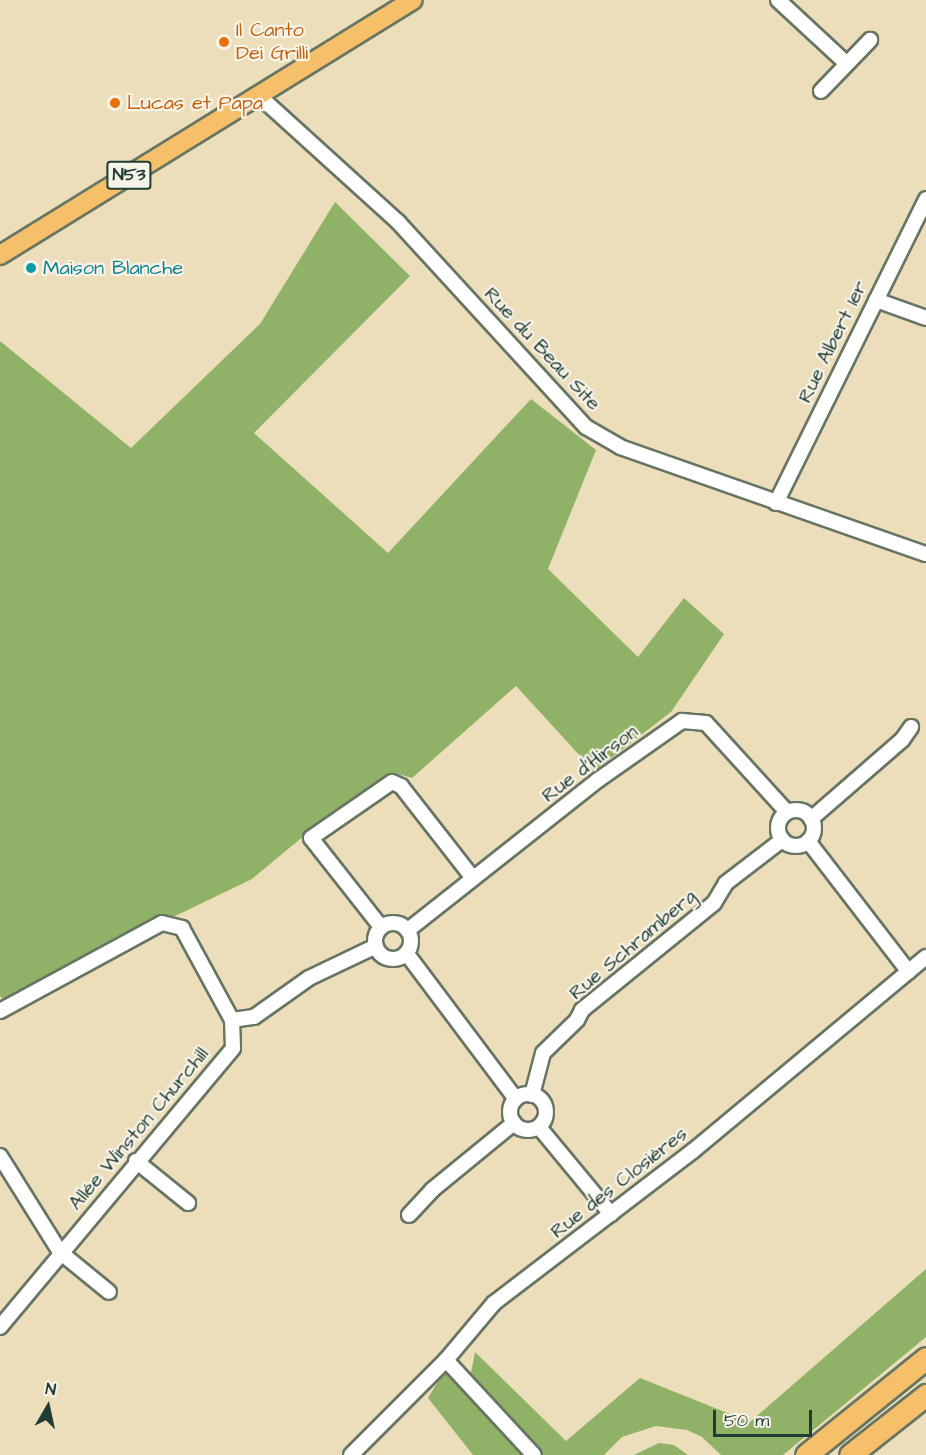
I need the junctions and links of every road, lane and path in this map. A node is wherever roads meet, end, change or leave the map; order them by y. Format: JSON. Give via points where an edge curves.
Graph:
{"nodes":[{"id":1,"x":413,"y":0,"type":"edge"},
{"id":2,"x":778,"y":0,"type":"edge"},
{"id":3,"x":870,"y":40,"type":"dead end"},
{"id":4,"x":845,"y":62,"type":"junction"},
{"id":5,"x":821,"y":91,"type":"dead end"},
{"id":6,"x":258,"y":95,"type":"junction"},
{"id":7,"x":926,"y":199,"type":"edge"},
{"id":8,"x":0,"y":255,"type":"edge"},
{"id":9,"x":876,"y":300,"type":"junction"},
{"id":10,"x":926,"y":318,"type":"edge"},
{"id":11,"x":776,"y":503,"type":"junction"},
{"id":12,"x":926,"y":554,"type":"edge"},
{"id":13,"x":911,"y":727,"type":"dead end"},
{"id":14,"x":788,"y":812,"type":"junction"},
{"id":15,"x":811,"y":819,"type":"junction"},
{"id":16,"x":782,"y":840,"type":"junction"},
{"id":17,"x":808,"y":841,"type":"junction"},
{"id":18,"x":473,"y":878,"type":"junction"},
{"id":19,"x":381,"y":927,"type":"junction"},
{"id":20,"x":408,"y":930,"type":"junction"},
{"id":21,"x":376,"y":946,"type":"junction"},
{"id":22,"x":407,"y":954,"type":"junction"},
{"id":23,"x":926,"y":957,"type":"edge"},
{"id":24,"x":909,"y":972,"type":"junction"},
{"id":25,"x":0,"y":1011,"type":"edge"},
{"id":26,"x":232,"y":1020,"type":"junction"},
{"id":27,"x":532,"y":1095,"type":"junction"},
{"id":28,"x":516,"y":1099,"type":"junction"},
{"id":29,"x":514,"y":1123,"type":"junction"},
{"id":30,"x":539,"y":1126,"type":"junction"},
{"id":31,"x":0,"y":1156,"type":"edge"},
{"id":32,"x":136,"y":1161,"type":"junction"},
{"id":33,"x":188,"y":1203,"type":"dead end"},
{"id":34,"x":611,"y":1214,"type":"junction"},
{"id":35,"x":409,"y":1215,"type":"dead end"},
{"id":36,"x":60,"y":1252,"type":"junction"},
{"id":37,"x":108,"y":1292,"type":"dead end"},
{"id":38,"x":0,"y":1327,"type":"edge"},
{"id":39,"x":926,"y":1358,"type":"edge"},
{"id":40,"x":446,"y":1360,"type":"junction"},
{"id":41,"x":926,"y":1395,"type":"edge"},
{"id":42,"x":351,"y":1455,"type":"edge"},
{"id":43,"x":534,"y":1455,"type":"edge"},
{"id":44,"x":806,"y":1455,"type":"edge"},
{"id":45,"x":850,"y":1455,"type":"edge"}],
"edges":[{"from":1,"to":6,"type":"main road","number":"N53"},
{"from":2,"to":4,"type":"street"},
{"from":3,"to":4,"type":"street"},
{"from":4,"to":5,"type":"street"},
{"from":6,"to":8,"type":"main road","number":"N53"},
{"from":6,"to":11,"type":"street","name":"Rue du Beau Site","via":[[398,222],[586,427],[620,447]]},
{"from":7,"to":9,"type":"street","name":"Rue Albert 1er"},
{"from":9,"to":10,"type":"street"},
{"from":9,"to":11,"type":"street","name":"Rue Albert 1er"},
{"from":11,"to":12,"type":"street","name":"Rue du Beau Site"},
{"from":13,"to":15,"type":"street","via":[[902,740]]},
{"from":14,"to":15,"type":"street","via":[[803,812]]},
{"from":14,"to":16,"type":"street","via":[[778,825]]},
{"from":14,"to":18,"type":"street","name":"Rue d'Hirson","via":[[706,723],[682,721],[598,780]]},
{"from":15,"to":17,"type":"street","via":[[814,831]]},
{"from":16,"to":17,"type":"street","via":[[792,846]]},
{"from":16,"to":27,"type":"street","name":"Rue Schramberg","via":[[726,883],[714,903],[582,1010],[577,1020],[543,1053]]},
{"from":17,"to":24,"type":"street"},
{"from":18,"to":19,"type":"street","via":[[401,786],[392,782],[311,838]]},
{"from":18,"to":20,"type":"street","name":"Rue d'Hirson"},
{"from":19,"to":20,"type":"street","via":[[397,923]]},
{"from":19,"to":21,"type":"street"},
{"from":20,"to":22,"type":"street","via":[[412,939]]},
{"from":21,"to":22,"type":"street","via":[[389,959]]},
{"from":21,"to":26,"type":"street","via":[[309,978],[254,1017]]},
{"from":22,"to":28,"type":"street"},
{"from":23,"to":24,"type":"street","name":"Rue des Closières"},
{"from":24,"to":34,"type":"street","name":"Rue des Closières"},
{"from":25,"to":26,"type":"street","via":[[162,923],[182,928]]},
{"from":26,"to":32,"type":"street","name":"Allée Winston Churchill","via":[[233,1048]]},
{"from":27,"to":28,"type":"street"},
{"from":27,"to":30,"type":"street","via":[[546,1109]]},
{"from":28,"to":29,"type":"street","via":[[511,1108]]},
{"from":29,"to":30,"type":"street","via":[[523,1129]]},
{"from":29,"to":35,"type":"street","via":[[432,1190]]},
{"from":30,"to":34,"type":"street"},
{"from":31,"to":36,"type":"street"},
{"from":32,"to":33,"type":"street"},
{"from":32,"to":36,"type":"street","name":"Allée Winston Churchill"},
{"from":34,"to":40,"type":"street","name":"Rue des Closières","via":[[494,1303]]},
{"from":36,"to":37,"type":"street"},
{"from":36,"to":38,"type":"street","name":"Allée Winston Churchill"},
{"from":39,"to":44,"type":"highway"},
{"from":40,"to":42,"type":"street","name":"Rue des Closières"},
{"from":40,"to":43,"type":"street"},
{"from":41,"to":45,"type":"highway"}]}
